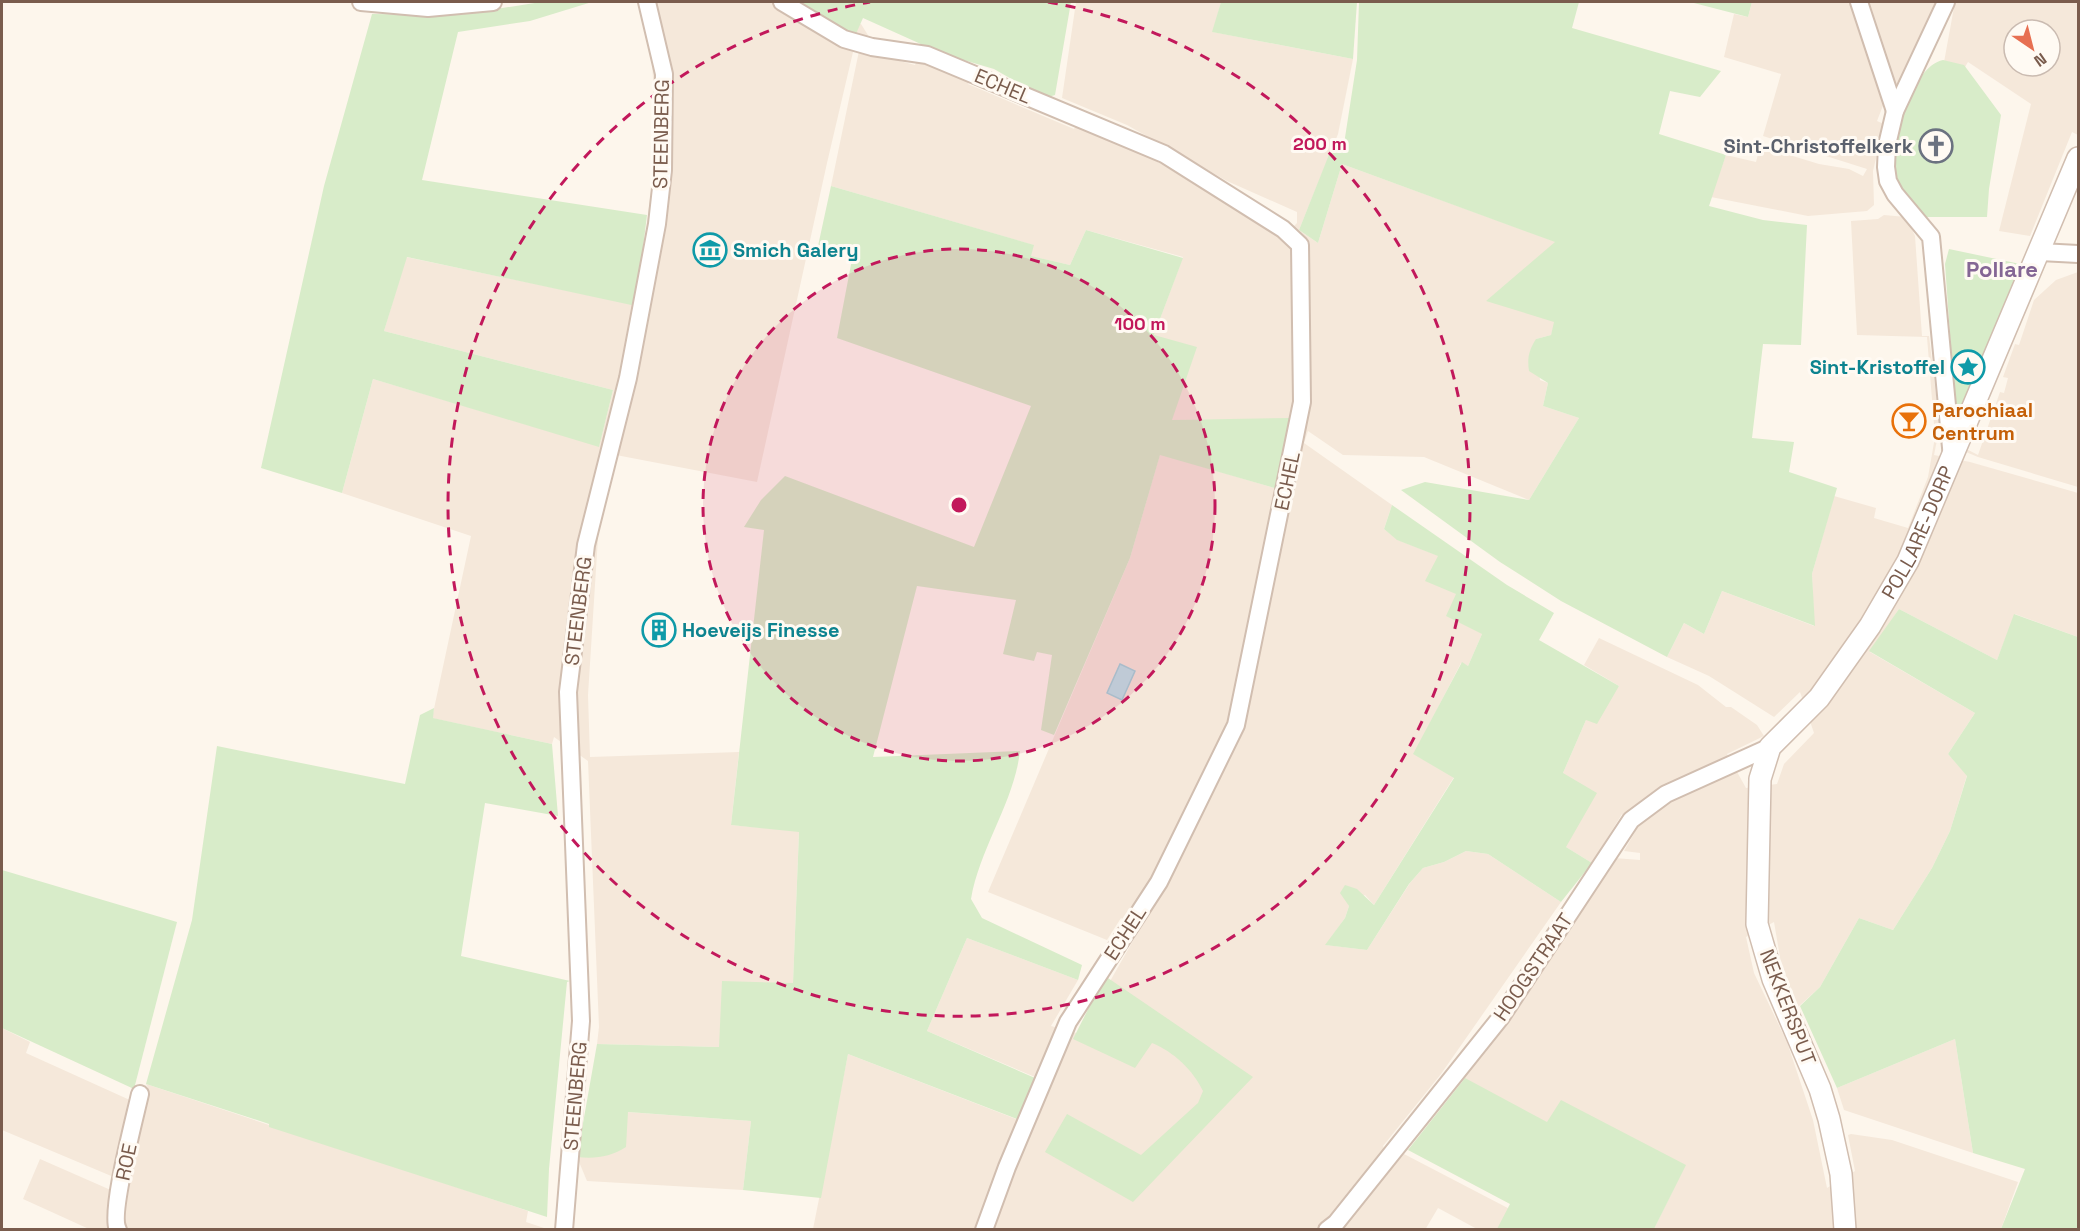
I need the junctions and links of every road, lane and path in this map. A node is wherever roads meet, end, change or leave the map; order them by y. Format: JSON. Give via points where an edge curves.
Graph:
{"nodes":[{"id":1,"x":361,"y":2,"type":"edge"},
{"id":2,"x":493,"y":2,"type":"edge"},
{"id":3,"x":647,"y":2,"type":"edge"},
{"id":4,"x":782,"y":2,"type":"edge"},
{"id":5,"x":1859,"y":2,"type":"edge"},
{"id":6,"x":1946,"y":2,"type":"edge"},
{"id":7,"x":1896,"y":111,"type":"junction"},
{"id":8,"x":2079,"y":158,"type":"edge"},
{"id":9,"x":2040,"y":252,"type":"junction"},
{"id":10,"x":2079,"y":254,"type":"edge"},
{"id":11,"x":1952,"y":460,"type":"junction"},
{"id":12,"x":1770,"y":747,"type":"junction"},
{"id":13,"x":140,"y":1094,"type":"dead end"},
{"id":14,"x":118,"y":1230,"type":"edge"},
{"id":15,"x":564,"y":1230,"type":"edge"},
{"id":16,"x":984,"y":1230,"type":"edge"},
{"id":17,"x":1327,"y":1230,"type":"edge"},
{"id":18,"x":1845,"y":1230,"type":"edge"}],
"edges":[{"from":1,"to":2,"type":"street","via":[[428,9]]},
{"from":3,"to":15,"type":"street","name":"STEENBERG","via":[[664,74],[663,170],[657,224],[628,378],[586,545],[568,692],[581,1021]]},
{"from":4,"to":16,"type":"street","name":"ECHEL","via":[[844,39],[927,55],[1164,154],[1283,229],[1300,245],[1302,402],[1236,725],[1159,882],[1068,1022]]},
{"from":5,"to":7,"type":"street"},
{"from":6,"to":7,"type":"street"},
{"from":7,"to":11,"type":"street","via":[[1886,167],[1895,194],[1931,237]]},
{"from":8,"to":9,"type":"street","name":"POLLARE-DORP"},
{"from":9,"to":10,"type":"street"},
{"from":9,"to":11,"type":"street","name":"POLLARE-DORP"},
{"from":11,"to":12,"type":"street","name":"POLLARE-DORP","via":[[1908,561],[1870,626],[1820,699]]},
{"from":12,"to":17,"type":"street","name":"HOOGSTRAAT","via":[[1666,794],[1631,820],[1501,1017],[1381,1171]]},
{"from":12,"to":18,"type":"street","name":"NEKKERSPUT","via":[[1760,779],[1757,924],[1773,979],[1829,1119],[1841,1174]]},
{"from":13,"to":14,"type":"street","name":"ROE","via":[[117,1206]]}]}
